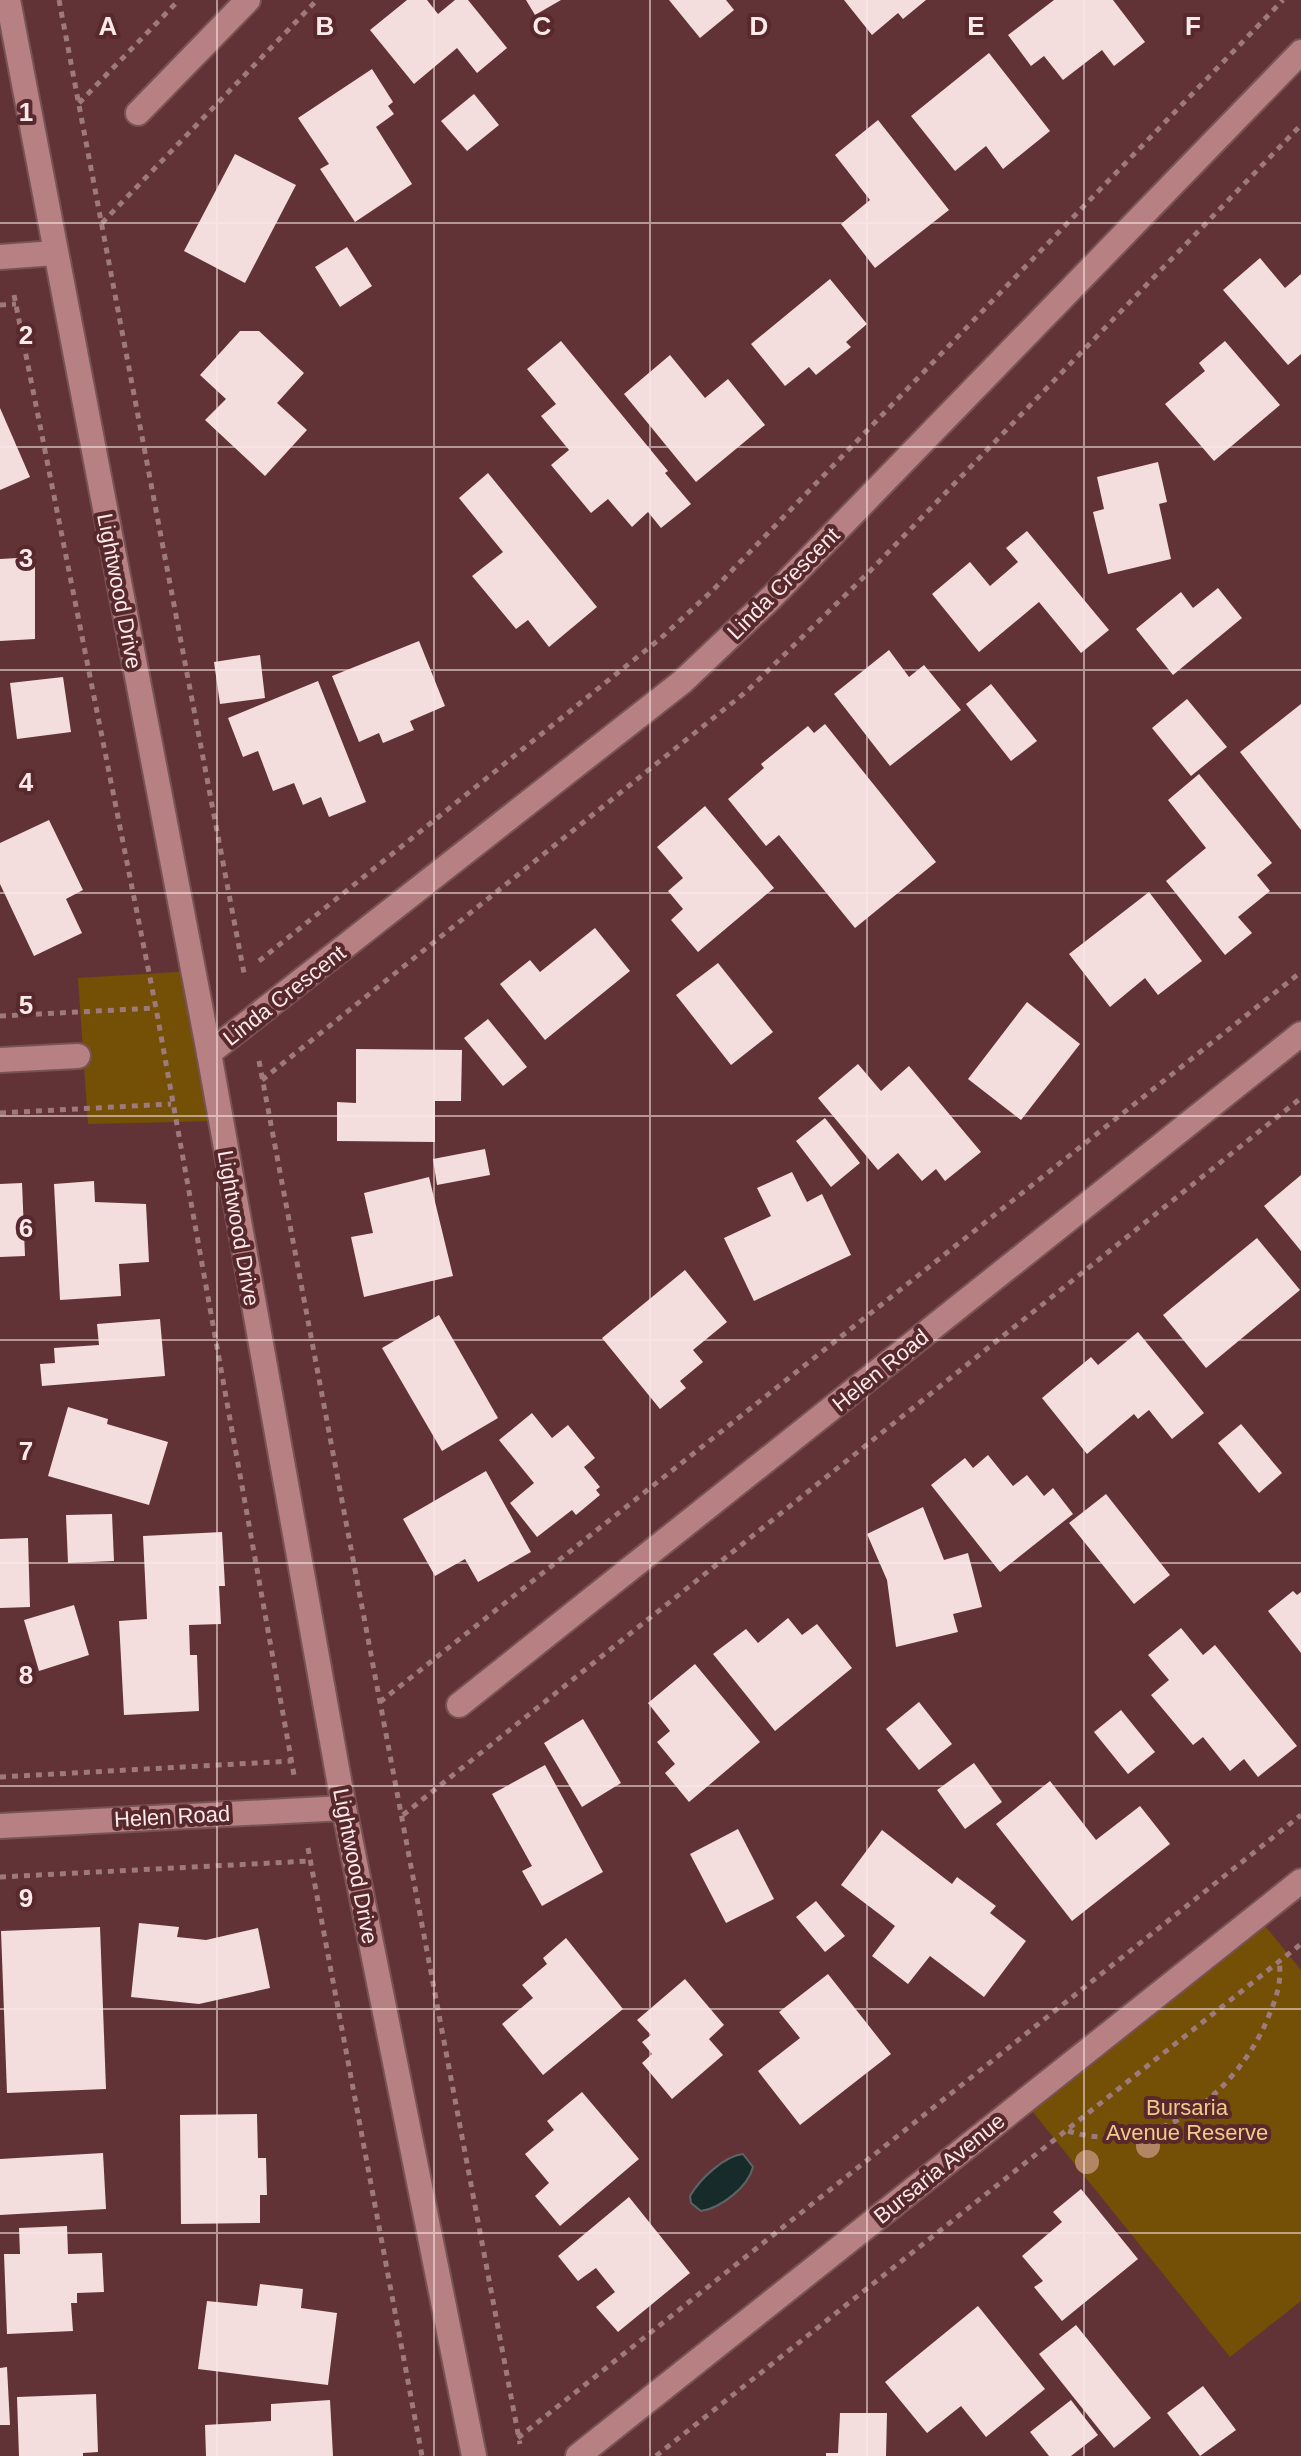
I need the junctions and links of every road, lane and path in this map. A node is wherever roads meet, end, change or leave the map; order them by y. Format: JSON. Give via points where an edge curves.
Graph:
{"nodes":[{"id":1,"x":8,"y":0,"type":"edge"},
{"id":2,"x":59,"y":0,"type":"edge"},
{"id":3,"x":179,"y":0,"type":"edge"},
{"id":4,"x":248,"y":0,"type":"edge"},
{"id":5,"x":317,"y":0,"type":"edge"},
{"id":6,"x":1283,"y":0,"type":"edge"},
{"id":7,"x":1301,"y":52,"type":"edge"},
{"id":8,"x":79,"y":103,"type":"junction"},
{"id":9,"x":138,"y":113,"type":"dead end"},
{"id":10,"x":101,"y":223,"type":"junction"},
{"id":11,"x":55,"y":253,"type":"junction"},
{"id":12,"x":0,"y":257,"type":"edge"},
{"id":13,"x":0,"y":305,"type":"edge"},
{"id":14,"x":1301,"y":972,"type":"edge"},
{"id":15,"x":156,"y":1008,"type":"junction"},
{"id":16,"x":0,"y":1016,"type":"edge"},
{"id":17,"x":1301,"y":1034,"type":"edge"},
{"id":18,"x":209,"y":1053,"type":"junction"},
{"id":19,"x":258,"y":1055,"type":"dead end"},
{"id":20,"x":78,"y":1056,"type":"dead end"},
{"id":21,"x":0,"y":1060,"type":"edge"},
{"id":22,"x":1301,"y":1098,"type":"edge"},
{"id":23,"x":170,"y":1104,"type":"junction"},
{"id":24,"x":0,"y":1113,"type":"edge"},
{"id":25,"x":380,"y":1702,"type":"junction"},
{"id":26,"x":459,"y":1705,"type":"dead end"},
{"id":27,"x":292,"y":1761,"type":"junction"},
{"id":28,"x":294,"y":1776,"type":"dead end"},
{"id":29,"x":0,"y":1777,"type":"edge"},
{"id":30,"x":344,"y":1808,"type":"junction"},
{"id":31,"x":403,"y":1815,"type":"junction"},
{"id":32,"x":1301,"y":1815,"type":"edge"},
{"id":33,"x":0,"y":1826,"type":"edge"},
{"id":34,"x":307,"y":1843,"type":"dead end"},
{"id":35,"x":310,"y":1861,"type":"junction"},
{"id":36,"x":0,"y":1877,"type":"edge"},
{"id":37,"x":1301,"y":1881,"type":"edge"},
{"id":38,"x":1301,"y":1944,"type":"edge"},
{"id":39,"x":1279,"y":1962,"type":"junction"},
{"id":40,"x":1067,"y":2130,"type":"junction"},
{"id":41,"x":422,"y":2456,"type":"edge"},
{"id":42,"x":474,"y":2456,"type":"edge"},
{"id":43,"x":578,"y":2456,"type":"edge"},
{"id":44,"x":656,"y":2456,"type":"edge"}],
"edges":[{"from":1,"to":11,"type":"street","name":"Lightwood Drive"},
{"from":2,"to":8,"type":"path"},
{"from":3,"to":8,"type":"path"},
{"from":4,"to":9,"type":"street"},
{"from":5,"to":10,"type":"path"},
{"from":6,"to":10,"type":"path","via":[[661,638],[244,973]]},
{"from":7,"to":18,"type":"street","name":"Linda Crescent","via":[[771,598],[682,682]]},
{"from":8,"to":10,"type":"path"},
{"from":11,"to":12,"type":"street"},
{"from":11,"to":18,"type":"street","name":"Lightwood Drive"},
{"from":13,"to":15,"type":"path","via":[[16,304]]},
{"from":14,"to":25,"type":"path"},
{"from":15,"to":16,"type":"path"},
{"from":15,"to":23,"type":"path"},
{"from":17,"to":26,"type":"street","name":"Helen Road"},
{"from":18,"to":30,"type":"street","name":"Lightwood Drive"},
{"from":19,"to":25,"type":"path"},
{"from":20,"to":21,"type":"street"},
{"from":22,"to":31,"type":"path"},
{"from":23,"to":24,"type":"path"},
{"from":23,"to":27,"type":"path"},
{"from":25,"to":31,"type":"path"},
{"from":27,"to":28,"type":"path"},
{"from":27,"to":29,"type":"path"},
{"from":30,"to":33,"type":"street","name":"Helen Road"},
{"from":30,"to":42,"type":"street","name":"Lightwood Drive"},
{"from":31,"to":32,"type":"path","via":[[519,2441]]},
{"from":34,"to":35,"type":"path"},
{"from":35,"to":36,"type":"path"},
{"from":35,"to":41,"type":"path"},
{"from":37,"to":43,"type":"street","name":"Bursaria Avenue"},
{"from":38,"to":39,"type":"path"},
{"from":39,"to":40,"type":"path"},
{"from":39,"to":40,"type":"path","via":[[1270,2013],[1246,2059],[1215,2097],[1134,2136],[1104,2138]]},
{"from":40,"to":44,"type":"path"}]}
